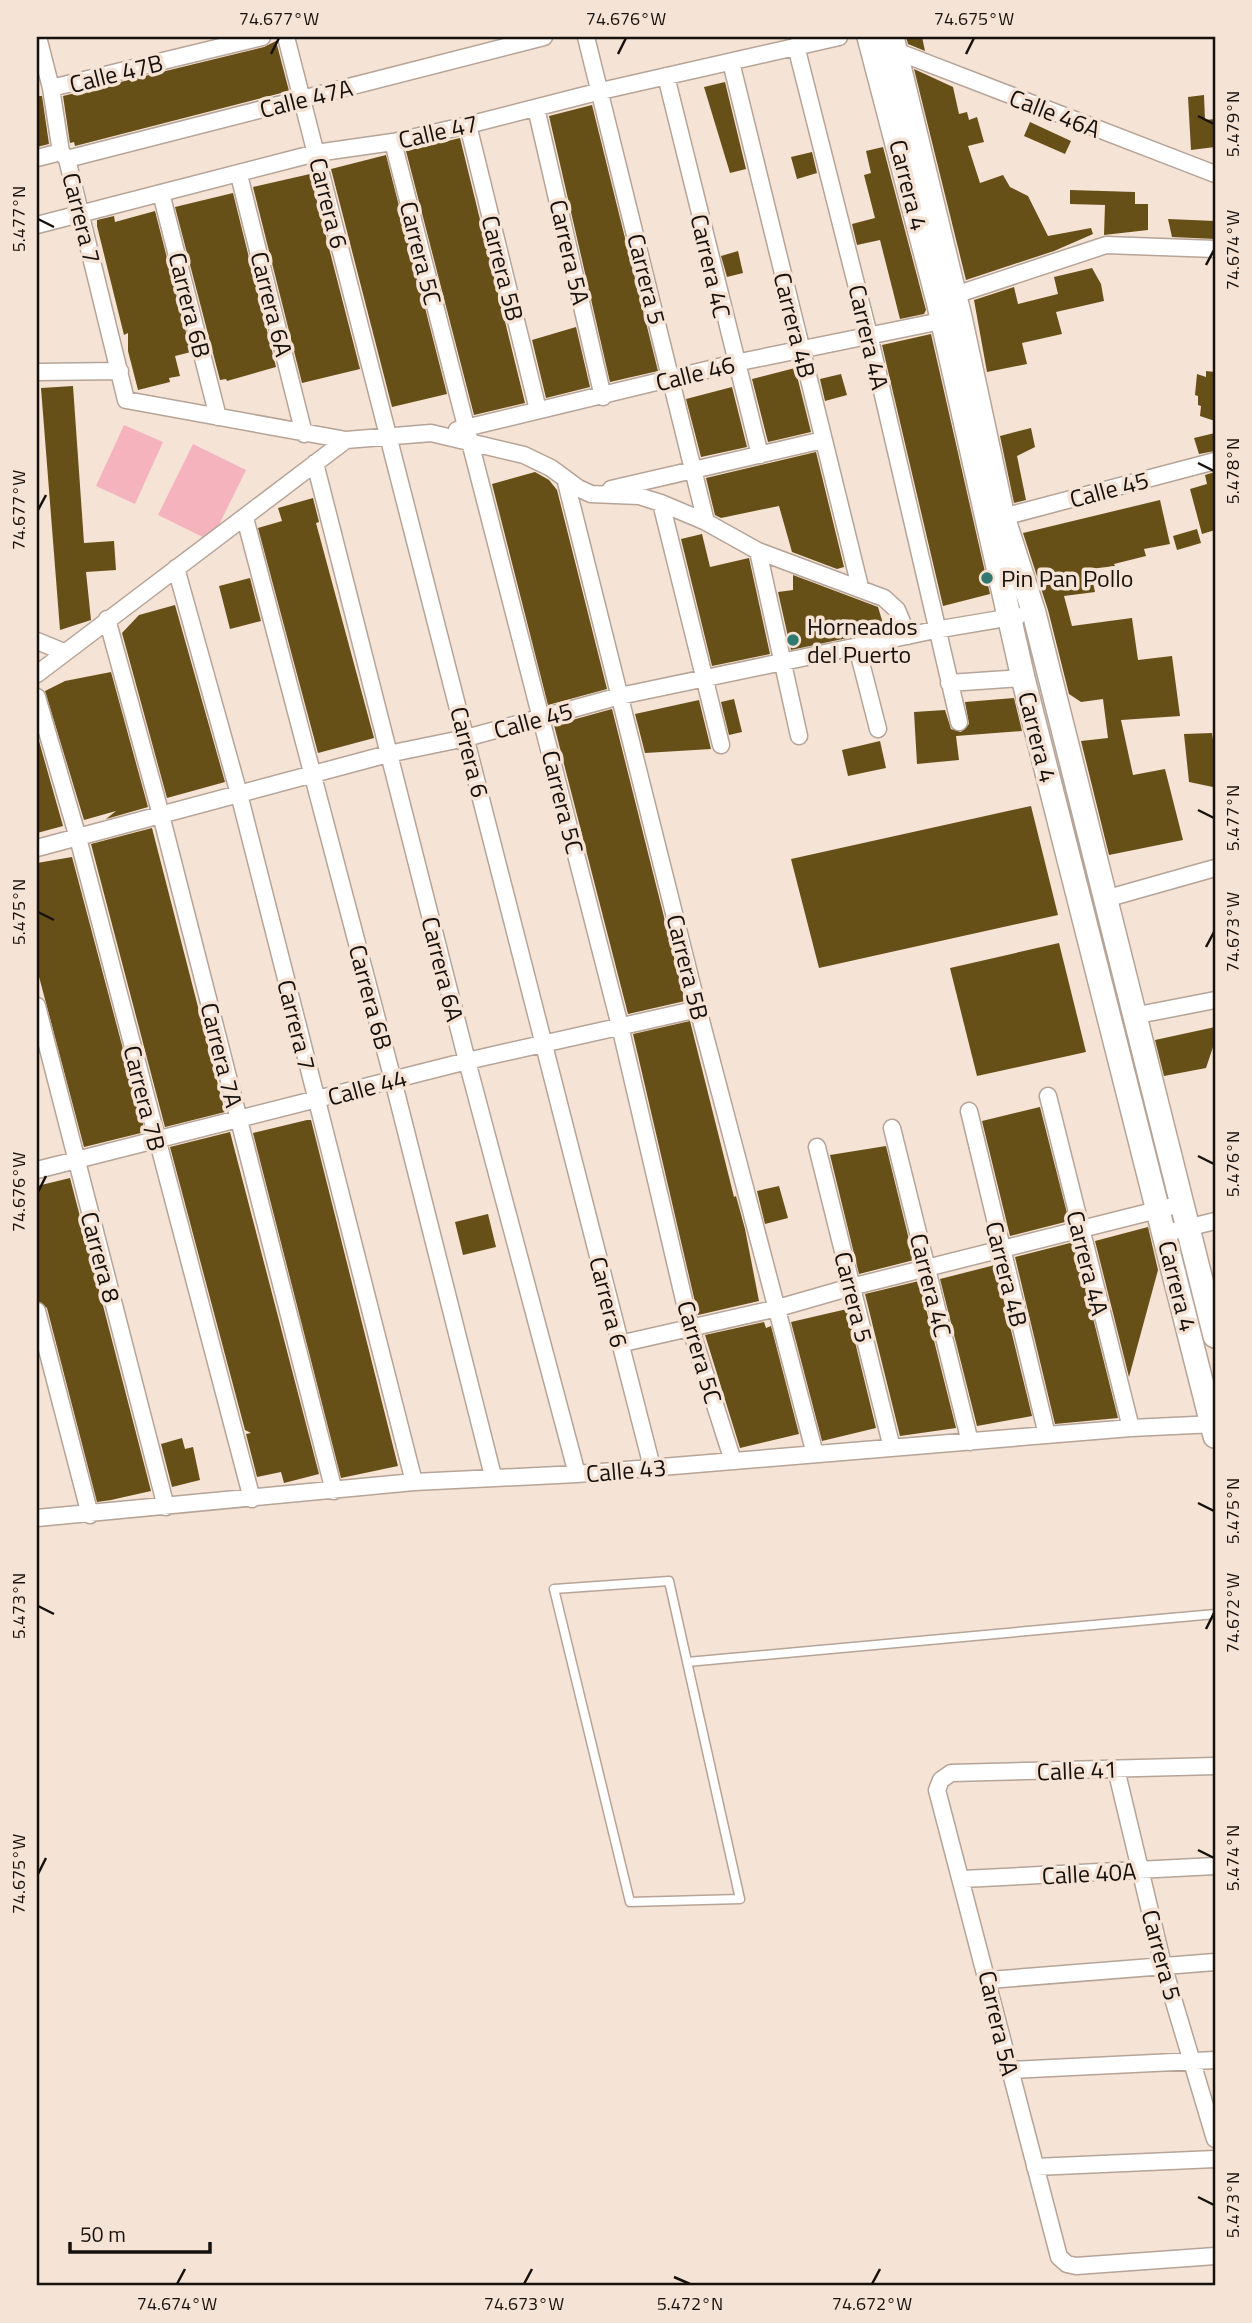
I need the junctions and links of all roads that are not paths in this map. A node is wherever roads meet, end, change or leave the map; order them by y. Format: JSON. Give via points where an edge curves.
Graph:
{"nodes":[{"id":1,"x":38,"y":37,"type":"edge"},
{"id":2,"x":262,"y":37,"type":"edge"},
{"id":3,"x":286,"y":37,"type":"edge"},
{"id":4,"x":544,"y":37,"type":"edge"},
{"id":5,"x":586,"y":37,"type":"edge"},
{"id":6,"x":839,"y":37,"type":"edge"},
{"id":7,"x":869,"y":37,"type":"edge"},
{"id":8,"x":894,"y":44,"type":"edge"},
{"id":9,"x":796,"y":46,"type":"junction"},
{"id":10,"x":731,"y":62,"type":"junction"},
{"id":11,"x":666,"y":76,"type":"junction"},
{"id":12,"x":44,"y":79,"type":"edge"},
{"id":13,"x":601,"y":90,"type":"junction"},
{"id":14,"x":302,"y":99,"type":"junction"},
{"id":15,"x":537,"y":108,"type":"junction"},
{"id":16,"x":468,"y":125,"type":"junction"},
{"id":17,"x":393,"y":142,"type":"junction"},
{"id":18,"x":316,"y":153,"type":"junction"},
{"id":19,"x":64,"y":156,"type":"junction"},
{"id":20,"x":37,"y":158,"type":"edge"},
{"id":21,"x":916,"y":171,"type":"junction"},
{"id":22,"x":239,"y":174,"type":"junction"},
{"id":23,"x":1215,"y":174,"type":"edge"},
{"id":24,"x":161,"y":193,"type":"junction"},
{"id":25,"x":81,"y":214,"type":"junction"},
{"id":26,"x":37,"y":225,"type":"edge"},
{"id":27,"x":1215,"y":249,"type":"edge"},
{"id":28,"x":949,"y":309,"type":"junction"},
{"id":29,"x":869,"y":335,"type":"junction"},
{"id":30,"x":802,"y":349,"type":"junction"},
{"id":31,"x":735,"y":363,"type":"junction"},
{"id":32,"x":37,"y":370,"type":"edge"},
{"id":33,"x":120,"y":372,"type":"junction"},
{"id":34,"x":671,"y":378,"type":"junction"},
{"id":35,"x":603,"y":397,"type":"junction"},
{"id":36,"x":538,"y":411,"type":"junction"},
{"id":37,"x":218,"y":417,"type":"junction"},
{"id":38,"x":304,"y":434,"type":"junction"},
{"id":39,"x":387,"y":434,"type":"junction"},
{"id":40,"x":468,"y":436,"type":"junction"},
{"id":41,"x":346,"y":440,"type":"junction"},
{"id":42,"x":823,"y":440,"type":"junction"},
{"id":43,"x":760,"y":456,"type":"junction"},
{"id":44,"x":1215,"y":461,"type":"edge"},
{"id":45,"x":315,"y":463,"type":"junction"},
{"id":46,"x":693,"y":471,"type":"junction"},
{"id":47,"x":565,"y":478,"type":"junction"},
{"id":48,"x":591,"y":494,"type":"junction"},
{"id":49,"x":661,"y":503,"type":"junction"},
{"id":50,"x":1003,"y":517,"type":"junction"},
{"id":51,"x":246,"y":518,"type":"junction"},
{"id":52,"x":706,"y":522,"type":"junction"},
{"id":53,"x":758,"y":551,"type":"junction"},
{"id":54,"x":176,"y":568,"type":"junction"},
{"id":55,"x":860,"y":587,"type":"junction"},
{"id":56,"x":1023,"y":615,"type":"junction"},
{"id":57,"x":107,"y":620,"type":"junction"},
{"id":58,"x":935,"y":630,"type":"junction"},
{"id":59,"x":908,"y":636,"type":"junction"},
{"id":60,"x":37,"y":641,"type":"edge"},
{"id":61,"x":857,"y":647,"type":"junction"},
{"id":62,"x":64,"y":652,"type":"junction"},
{"id":63,"x":783,"y":662,"type":"junction"},
{"id":64,"x":37,"y":674,"type":"edge"},
{"id":65,"x":1023,"y":678,"type":"junction"},
{"id":66,"x":703,"y":680,"type":"junction"},
{"id":67,"x":949,"y":683,"type":"junction"},
{"id":68,"x":37,"y":696,"type":"edge"},
{"id":69,"x":620,"y":696,"type":"junction"},
{"id":70,"x":541,"y":719,"type":"junction"},
{"id":71,"x":958,"y":722,"type":"dead end"},
{"id":72,"x":878,"y":729,"type":"dead end"},
{"id":73,"x":799,"y":736,"type":"dead end"},
{"id":74,"x":466,"y":738,"type":"junction"},
{"id":75,"x":721,"y":745,"type":"dead end"},
{"id":76,"x":388,"y":754,"type":"junction"},
{"id":77,"x":312,"y":775,"type":"junction"},
{"id":78,"x":239,"y":794,"type":"junction"},
{"id":79,"x":161,"y":815,"type":"junction"},
{"id":80,"x":78,"y":838,"type":"junction"},
{"id":81,"x":37,"y":848,"type":"edge"},
{"id":82,"x":1215,"y":868,"type":"edge"},
{"id":83,"x":1105,"y":899,"type":"junction"},
{"id":84,"x":1215,"y":1000,"type":"edge"},
{"id":85,"x":37,"y":1006,"type":"edge"},
{"id":86,"x":698,"y":1009,"type":"junction"},
{"id":87,"x":1133,"y":1016,"type":"junction"},
{"id":88,"x":621,"y":1026,"type":"junction"},
{"id":89,"x":544,"y":1044,"type":"junction"},
{"id":90,"x":467,"y":1061,"type":"junction"},
{"id":91,"x":393,"y":1080,"type":"junction"},
{"id":92,"x":1048,"y":1096,"type":"dead end"},
{"id":93,"x":316,"y":1101,"type":"junction"},
{"id":94,"x":969,"y":1111,"type":"dead end"},
{"id":95,"x":239,"y":1120,"type":"junction"},
{"id":96,"x":892,"y":1128,"type":"dead end"},
{"id":97,"x":156,"y":1141,"type":"junction"},
{"id":98,"x":817,"y":1147,"type":"dead end"},
{"id":99,"x":75,"y":1160,"type":"junction"},
{"id":100,"x":37,"y":1170,"type":"edge"},
{"id":101,"x":1181,"y":1204,"type":"junction"},
{"id":102,"x":1158,"y":1210,"type":"junction"},
{"id":103,"x":1215,"y":1221,"type":"edge"},
{"id":104,"x":1189,"y":1227,"type":"junction"},
{"id":105,"x":1079,"y":1230,"type":"junction"},
{"id":106,"x":1166,"y":1233,"type":"junction"},
{"id":107,"x":1001,"y":1250,"type":"junction"},
{"id":108,"x":928,"y":1268,"type":"junction"},
{"id":109,"x":851,"y":1287,"type":"junction"},
{"id":110,"x":778,"y":1308,"type":"junction"},
{"id":111,"x":37,"y":1311,"type":"edge"},
{"id":112,"x":691,"y":1329,"type":"junction"},
{"id":113,"x":1215,"y":1336,"type":"edge"},
{"id":114,"x":619,"y":1344,"type":"junction"},
{"id":115,"x":1132,"y":1428,"type":"junction"},
{"id":116,"x":1214,"y":1428,"type":"edge"},
{"id":117,"x":1047,"y":1436,"type":"junction"},
{"id":118,"x":970,"y":1442,"type":"junction"},
{"id":119,"x":892,"y":1448,"type":"junction"},
{"id":120,"x":815,"y":1454,"type":"junction"},
{"id":121,"x":733,"y":1461,"type":"junction"},
{"id":122,"x":652,"y":1467,"type":"junction"},
{"id":123,"x":577,"y":1474,"type":"junction"},
{"id":124,"x":493,"y":1476,"type":"junction"},
{"id":125,"x":414,"y":1482,"type":"junction"},
{"id":126,"x":334,"y":1491,"type":"junction"},
{"id":127,"x":252,"y":1499,"type":"junction"},
{"id":128,"x":166,"y":1507,"type":"junction"},
{"id":129,"x":90,"y":1515,"type":"junction"},
{"id":130,"x":37,"y":1518,"type":"edge"},
{"id":131,"x":1215,"y":1614,"type":"edge"},
{"id":132,"x":687,"y":1662,"type":"junction"},
{"id":133,"x":1215,"y":1766,"type":"edge"},
{"id":134,"x":1116,"y":1769,"type":"junction"},
{"id":135,"x":941,"y":1780,"type":"joint"},
{"id":136,"x":1215,"y":1866,"type":"edge"},
{"id":137,"x":1140,"y":1870,"type":"junction"},
{"id":138,"x":963,"y":1880,"type":"junction"},
{"id":139,"x":1215,"y":1962,"type":"edge"},
{"id":140,"x":1163,"y":1965,"type":"junction"},
{"id":141,"x":989,"y":1980,"type":"junction"},
{"id":142,"x":1215,"y":2060,"type":"edge"},
{"id":143,"x":1192,"y":2062,"type":"junction"},
{"id":144,"x":1009,"y":2070,"type":"junction"},
{"id":145,"x":1215,"y":2139,"type":"edge"},
{"id":146,"x":1215,"y":2159,"type":"edge"},
{"id":147,"x":1035,"y":2167,"type":"junction"},
{"id":148,"x":1215,"y":2256,"type":"edge"}],
"edges":[{"from":1,"to":12,"type":"street","name":"Carrera 7"},
{"from":2,"to":12,"type":"street","name":"Calle 47B"},
{"from":3,"to":14,"type":"street","name":"Carrera 6"},
{"from":4,"to":14,"type":"street","name":"Calle 47A"},
{"from":5,"to":13,"type":"street","name":"Carrera 5"},
{"from":6,"to":9,"type":"street","name":"Calle 47"},
{"from":7,"to":21,"type":"street","name":"Carrera 4"},
{"from":8,"to":21,"type":"street","name":"Carrera 4"},
{"from":8,"to":23,"type":"street","name":"Calle 46A"},
{"from":9,"to":10,"type":"street","name":"Calle 47"},
{"from":9,"to":29,"type":"street","name":"Carrera 4A"},
{"from":10,"to":11,"type":"street","name":"Calle 47"},
{"from":10,"to":30,"type":"street","name":"Carrera 4B"},
{"from":11,"to":13,"type":"street","name":"Calle 47"},
{"from":11,"to":31,"type":"street","name":"Carrera 4C"},
{"from":12,"to":19,"type":"street","name":"Carrera 7"},
{"from":13,"to":15,"type":"street","name":"Calle 47"},
{"from":13,"to":34,"type":"street","name":"Carrera 5"},
{"from":14,"to":18,"type":"street","name":"Carrera 6"},
{"from":14,"to":19,"type":"street","name":"Calle 47A"},
{"from":15,"to":16,"type":"street","name":"Calle 47"},
{"from":15,"to":35,"type":"street","name":"Carrera 5A"},
{"from":16,"to":17,"type":"street","name":"Calle 47"},
{"from":16,"to":36,"type":"street","name":"Carrera 5B"},
{"from":17,"to":18,"type":"street","name":"Calle 47"},
{"from":17,"to":40,"type":"street","name":"Carrera 5C"},
{"from":18,"to":22,"type":"street","name":"Calle 47"},
{"from":18,"to":39,"type":"street","name":"Carrera 6"},
{"from":19,"to":20,"type":"street","name":"Calle 47A"},
{"from":19,"to":25,"type":"street","name":"Carrera 7"},
{"from":21,"to":28,"type":"street","name":"Carrera 4"},
{"from":22,"to":24,"type":"street","name":"Calle 47"},
{"from":22,"to":38,"type":"street","name":"Carrera 6A"},
{"from":24,"to":25,"type":"street","name":"Calle 47"},
{"from":24,"to":37,"type":"street","name":"Carrera 6B"},
{"from":25,"to":26,"type":"street","name":"Calle 47"},
{"from":25,"to":33,"type":"street","name":"Carrera 7"},
{"from":27,"to":28,"type":"street","name":"Calle 46","via":[[1106,245]]},
{"from":28,"to":29,"type":"street","name":"Calle 46"},
{"from":28,"to":50,"type":"street","name":"Carrera 4"},
{"from":28,"to":56,"type":"street","name":"Carrera 4"},
{"from":29,"to":30,"type":"street","name":"Calle 46"},
{"from":29,"to":58,"type":"street","name":"Carrera 4A"},
{"from":30,"to":31,"type":"street","name":"Calle 46"},
{"from":30,"to":42,"type":"street","name":"Carrera 4B"},
{"from":31,"to":34,"type":"street","name":"Calle 46"},
{"from":31,"to":43,"type":"street","name":"Carrera 4C"},
{"from":32,"to":33,"type":"street"},
{"from":33,"to":37,"type":"street","name":"Carrera 7","via":[[126,400]]},
{"from":34,"to":35,"type":"street","name":"Calle 46"},
{"from":34,"to":46,"type":"street","name":"Carrera 5"},
{"from":35,"to":36,"type":"street","name":"Calle 46"},
{"from":36,"to":40,"type":"street","name":"Calle 46"},
{"from":37,"to":38,"type":"street"},
{"from":38,"to":41,"type":"street"},
{"from":39,"to":40,"type":"street"},
{"from":39,"to":41,"type":"street"},
{"from":39,"to":74,"type":"street","name":"Carrera 6"},
{"from":40,"to":47,"type":"street","via":[[524,455]]},
{"from":40,"to":70,"type":"street","name":"Carrera 5C"},
{"from":41,"to":45,"type":"street"},
{"from":42,"to":43,"type":"street"},
{"from":42,"to":55,"type":"street","name":"Carrera 4B"},
{"from":43,"to":46,"type":"street"},
{"from":44,"to":50,"type":"street","name":"Calle 45"},
{"from":45,"to":51,"type":"street"},
{"from":45,"to":76,"type":"street","name":"Carrera 6A"},
{"from":46,"to":48,"type":"street"},
{"from":46,"to":52,"type":"street","name":"Carrera 5"},
{"from":47,"to":48,"type":"street"},
{"from":47,"to":69,"type":"street","name":"Carrera 5B"},
{"from":48,"to":49,"type":"street","via":[[639,496]]},
{"from":49,"to":52,"type":"street"},
{"from":49,"to":66,"type":"street"},
{"from":50,"to":56,"type":"street","name":"Carrera 4"},
{"from":51,"to":54,"type":"street"},
{"from":51,"to":77,"type":"street","name":"Carrera 6B"},
{"from":52,"to":53,"type":"street"},
{"from":53,"to":55,"type":"street"},
{"from":53,"to":63,"type":"street"},
{"from":54,"to":57,"type":"street"},
{"from":54,"to":78,"type":"street","name":"Carrera 7"},
{"from":55,"to":59,"type":"street","via":[[897,610]]},
{"from":56,"to":58,"type":"street","name":"Calle 45"},
{"from":56,"to":65,"type":"street","name":"Carrera 4"},
{"from":56,"to":83,"type":"street","name":"Carrera 4"},
{"from":57,"to":62,"type":"street"},
{"from":57,"to":79,"type":"street","name":"Carrera 7A"},
{"from":58,"to":59,"type":"street","name":"Calle 45"},
{"from":58,"to":67,"type":"street","name":"Carrera 4A"},
{"from":59,"to":61,"type":"street","name":"Calle 45"},
{"from":60,"to":62,"type":"street"},
{"from":61,"to":63,"type":"street","name":"Calle 45"},
{"from":61,"to":72,"type":"street"},
{"from":62,"to":64,"type":"street"},
{"from":63,"to":66,"type":"street","name":"Calle 45"},
{"from":63,"to":73,"type":"street"},
{"from":65,"to":67,"type":"street"},
{"from":65,"to":102,"type":"street","name":"Carrera 4"},
{"from":66,"to":69,"type":"street","name":"Calle 45"},
{"from":66,"to":75,"type":"street"},
{"from":67,"to":71,"type":"street","name":"Carrera 4A"},
{"from":68,"to":80,"type":"street","name":"Carrera 7B"},
{"from":69,"to":70,"type":"street","name":"Calle 45"},
{"from":69,"to":86,"type":"street","name":"Carrera 5B"},
{"from":70,"to":74,"type":"street","name":"Calle 45"},
{"from":70,"to":88,"type":"street","name":"Carrera 5C"},
{"from":74,"to":76,"type":"street","name":"Calle 45"},
{"from":74,"to":89,"type":"street","name":"Carrera 6"},
{"from":76,"to":77,"type":"street","name":"Calle 45"},
{"from":76,"to":90,"type":"street","name":"Carrera 6A"},
{"from":77,"to":78,"type":"street","name":"Calle 45"},
{"from":77,"to":91,"type":"street","name":"Carrera 6B"},
{"from":78,"to":79,"type":"street","name":"Calle 45"},
{"from":78,"to":93,"type":"street","name":"Carrera 7"},
{"from":79,"to":80,"type":"street","name":"Calle 45"},
{"from":79,"to":95,"type":"street","name":"Carrera 7A"},
{"from":80,"to":81,"type":"street","name":"Calle 45"},
{"from":80,"to":97,"type":"street","name":"Carrera 7B"},
{"from":82,"to":83,"type":"street"},
{"from":83,"to":87,"type":"street","name":"Carrera 4"},
{"from":84,"to":87,"type":"street"},
{"from":85,"to":99,"type":"street","name":"Carrera 8"},
{"from":86,"to":88,"type":"street","name":"Calle 44"},
{"from":86,"to":110,"type":"street","name":"Carrera 5B"},
{"from":87,"to":101,"type":"street","name":"Carrera 4"},
{"from":88,"to":89,"type":"street","name":"Calle 44"},
{"from":88,"to":112,"type":"street","name":"Carrera 5C"},
{"from":89,"to":90,"type":"street","name":"Calle 44"},
{"from":89,"to":114,"type":"street","name":"Carrera 6"},
{"from":90,"to":91,"type":"street","name":"Calle 44"},
{"from":90,"to":123,"type":"street","name":"Carrera 6A"},
{"from":91,"to":93,"type":"street","name":"Calle 44"},
{"from":91,"to":124,"type":"street","name":"Carrera 6B"},
{"from":92,"to":105,"type":"street","name":"Carrera 4A"},
{"from":93,"to":95,"type":"street","name":"Calle 44"},
{"from":93,"to":125,"type":"street","name":"Carrera 7"},
{"from":94,"to":107,"type":"street","name":"Carrera 4B"},
{"from":95,"to":97,"type":"street","name":"Calle 44"},
{"from":95,"to":126,"type":"street","name":"Carrera 7A"},
{"from":96,"to":108,"type":"street","name":"Carrera 4C"},
{"from":97,"to":99,"type":"street","name":"Calle 44"},
{"from":97,"to":127,"type":"street","name":"Carrera 7B"},
{"from":98,"to":109,"type":"street","name":"Carrera 5"},
{"from":99,"to":100,"type":"street","name":"Calle 44"},
{"from":99,"to":128,"type":"street","name":"Carrera 8"},
{"from":101,"to":102,"type":"street"},
{"from":101,"to":104,"type":"street","name":"Carrera 4"},
{"from":102,"to":105,"type":"street"},
{"from":102,"to":106,"type":"street","name":"Carrera 4"},
{"from":103,"to":104,"type":"street"},
{"from":104,"to":106,"type":"street"},
{"from":104,"to":113,"type":"street","name":"Carrera 4"},
{"from":105,"to":107,"type":"street"},
{"from":105,"to":115,"type":"street","name":"Carrera 4A"},
{"from":106,"to":116,"type":"street","name":"Carrera 4"},
{"from":107,"to":108,"type":"street"},
{"from":107,"to":117,"type":"street","name":"Carrera 4B"},
{"from":108,"to":109,"type":"street"},
{"from":108,"to":118,"type":"street","name":"Carrera 4C"},
{"from":109,"to":110,"type":"street"},
{"from":109,"to":119,"type":"street","name":"Carrera 5"},
{"from":110,"to":112,"type":"street"},
{"from":110,"to":120,"type":"street","name":"Carrera 5B"},
{"from":111,"to":129,"type":"street"},
{"from":112,"to":114,"type":"street"},
{"from":112,"to":121,"type":"street","name":"Carrera 5C"},
{"from":114,"to":122,"type":"street","name":"Carrera 6"},
{"from":115,"to":116,"type":"street","name":"Calle 43"},
{"from":115,"to":117,"type":"street","name":"Calle 43"},
{"from":117,"to":118,"type":"street","name":"Calle 43"},
{"from":118,"to":119,"type":"street","name":"Calle 43"},
{"from":119,"to":120,"type":"street","name":"Calle 43"},
{"from":120,"to":121,"type":"street","name":"Calle 43"},
{"from":121,"to":122,"type":"street","name":"Calle 43"},
{"from":122,"to":123,"type":"street","name":"Calle 43"},
{"from":123,"to":124,"type":"street","name":"Calle 43"},
{"from":124,"to":125,"type":"street","name":"Calle 43"},
{"from":125,"to":126,"type":"street","name":"Calle 43"},
{"from":126,"to":127,"type":"street","name":"Calle 43"},
{"from":127,"to":128,"type":"street","name":"Calle 43"},
{"from":128,"to":129,"type":"street","name":"Calle 43"},
{"from":129,"to":130,"type":"street","name":"Calle 43"},
{"from":131,"to":132,"type":"lane"},
{"from":132,"to":132,"type":"lane","via":[[668,1581],[554,1590],[630,1902],[740,1899]]},
{"from":133,"to":134,"type":"street","name":"Calle 41"},
{"from":134,"to":135,"type":"street","name":"Calle 41","via":[[951,1773]]},
{"from":134,"to":137,"type":"street","name":"Carrera 5"},
{"from":135,"to":138,"type":"street","name":"Carrera 5A","via":[[937,1790]]},
{"from":136,"to":137,"type":"street","name":"Calle 40A"},
{"from":137,"to":138,"type":"street","name":"Calle 40A"},
{"from":137,"to":140,"type":"street","name":"Carrera 5"},
{"from":138,"to":141,"type":"street","name":"Carrera 5A"},
{"from":139,"to":140,"type":"street"},
{"from":140,"to":141,"type":"street"},
{"from":140,"to":143,"type":"street","name":"Carrera 5"},
{"from":141,"to":144,"type":"street","name":"Carrera 5A"},
{"from":142,"to":143,"type":"street"},
{"from":143,"to":144,"type":"street"},
{"from":143,"to":145,"type":"street","name":"Carrera 5"},
{"from":144,"to":147,"type":"street","name":"Carrera 5A"},
{"from":146,"to":147,"type":"street"},
{"from":147,"to":148,"type":"street","name":"Carrera 5A","via":[[1059,2257],[1067,2264]]}]}
